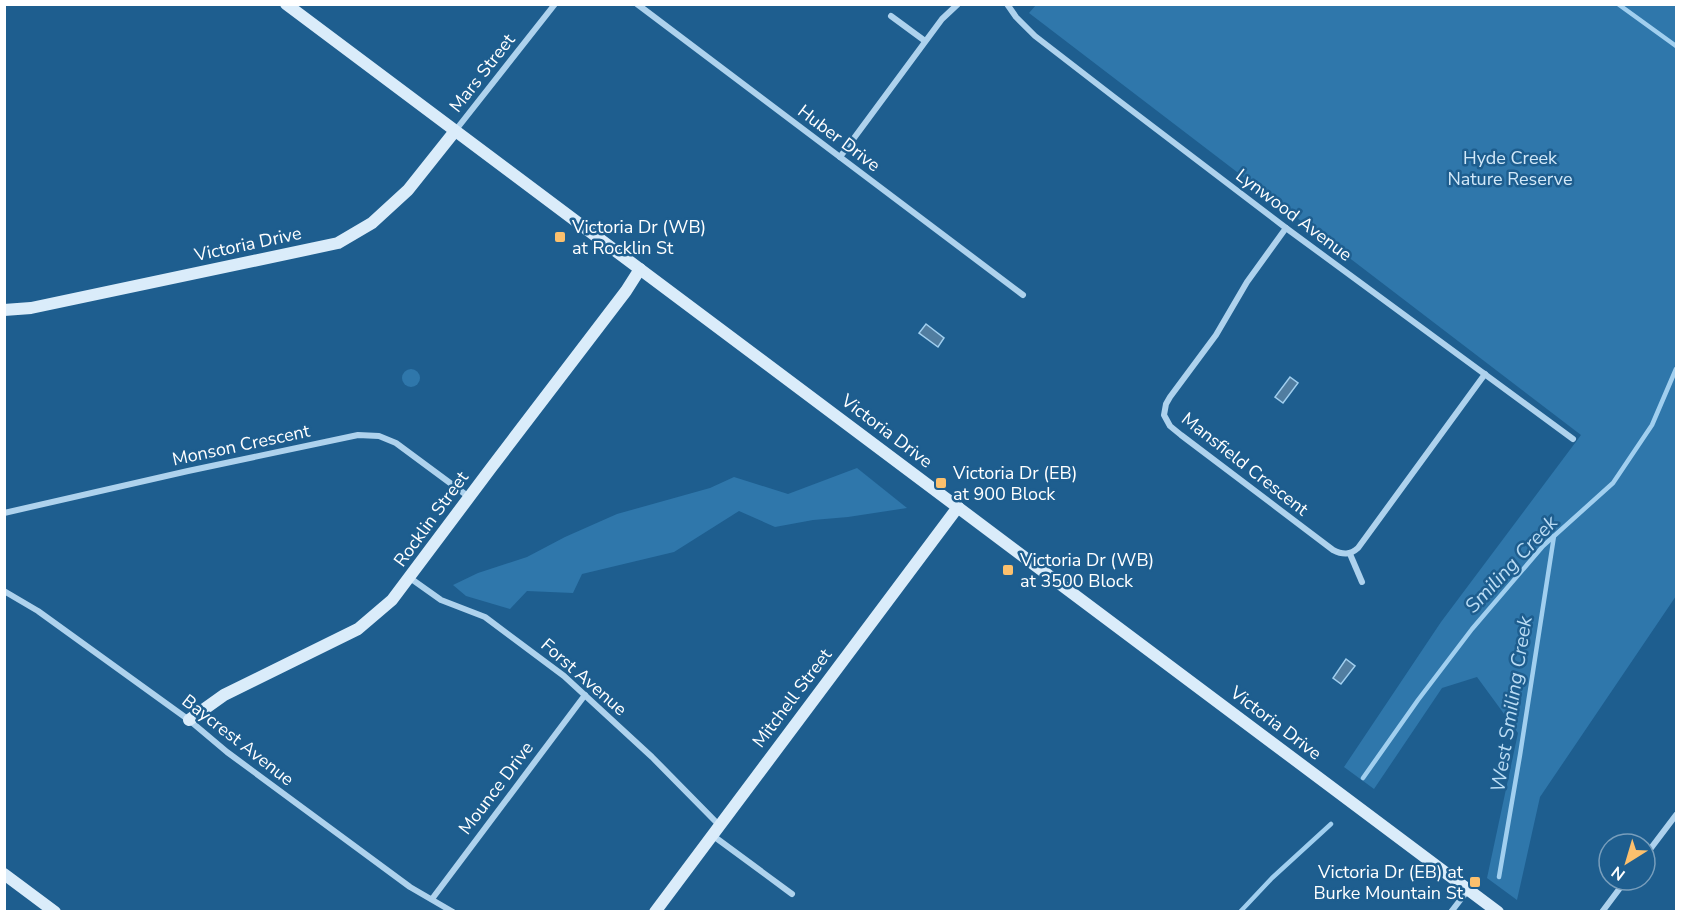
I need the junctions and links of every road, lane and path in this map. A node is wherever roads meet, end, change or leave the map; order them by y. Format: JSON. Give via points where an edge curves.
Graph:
{"nodes":[{"id":1,"x":555,"y":4,"type":"edge"},
{"id":2,"x":636,"y":4,"type":"edge"},
{"id":3,"x":958,"y":4,"type":"edge"},
{"id":4,"x":1007,"y":4,"type":"edge"},
{"id":5,"x":290,"y":6,"type":"edge"},
{"id":6,"x":891,"y":16,"type":"dead end"},
{"id":7,"x":925,"y":41,"type":"junction"},
{"id":8,"x":455,"y":131,"type":"junction"},
{"id":9,"x":840,"y":157,"type":"junction"},
{"id":10,"x":1286,"y":228,"type":"junction"},
{"id":11,"x":640,"y":269,"type":"junction"},
{"id":12,"x":1023,"y":295,"type":"dead end"},
{"id":13,"x":4,"y":310,"type":"edge"},
{"id":14,"x":1485,"y":374,"type":"junction"},
{"id":15,"x":1573,"y":439,"type":"dead end"},
{"id":16,"x":469,"y":497,"type":"junction"},
{"id":17,"x":958,"y":507,"type":"junction"},
{"id":18,"x":4,"y":513,"type":"edge"},
{"id":19,"x":1350,"y":554,"type":"junction"},
{"id":20,"x":410,"y":578,"type":"junction"},
{"id":21,"x":1362,"y":582,"type":"dead end"},
{"id":22,"x":4,"y":591,"type":"edge"},
{"id":23,"x":585,"y":695,"type":"junction"},
{"id":24,"x":189,"y":720,"type":"junction"},
{"id":25,"x":1677,"y":815,"type":"edge"},
{"id":26,"x":715,"y":830,"type":"junction"},
{"id":27,"x":1657,"y":841,"type":"edge"},
{"id":28,"x":4,"y":874,"type":"edge"},
{"id":29,"x":1468,"y":889,"type":"junction"},
{"id":30,"x":1617,"y":892,"type":"edge"},
{"id":31,"x":792,"y":894,"type":"dead end"},
{"id":32,"x":432,"y":899,"type":"junction"},
{"id":33,"x":56,"y":912,"type":"edge"},
{"id":34,"x":453,"y":912,"type":"edge"},
{"id":35,"x":655,"y":912,"type":"edge"},
{"id":36,"x":1451,"y":912,"type":"edge"},
{"id":37,"x":1498,"y":912,"type":"edge"},
{"id":38,"x":1602,"y":912,"type":"edge"}],
"edges":[{"from":1,"to":8,"type":"street","name":"Mars Street"},
{"from":2,"to":9,"type":"street","name":"Huber Drive"},
{"from":3,"to":7,"type":"street"},
{"from":4,"to":10,"type":"street","name":"Lynwood Avenue","via":[[1035,36]]},
{"from":5,"to":8,"type":"street","name":"Victoria Drive"},
{"from":6,"to":7,"type":"street"},
{"from":7,"to":9,"type":"street"},
{"from":8,"to":11,"type":"street","name":"Victoria Drive"},
{"from":8,"to":13,"type":"street","name":"Victoria Drive","via":[[408,190],[372,223],[338,243],[32,308]]},
{"from":9,"to":12,"type":"street","name":"Huber Drive"},
{"from":10,"to":14,"type":"street","name":"Lynwood Avenue"},
{"from":10,"to":19,"type":"street","name":"Mansfield Crescent","via":[[1170,397],[1164,415],[1181,435],[1334,550]]},
{"from":11,"to":16,"type":"street","name":"Rocklin Street"},
{"from":11,"to":17,"type":"street","name":"Victoria Drive"},
{"from":14,"to":15,"type":"street","name":"Lynwood Avenue"},
{"from":14,"to":19,"type":"street","via":[[1365,540]]},
{"from":16,"to":18,"type":"street","name":"Monson Crescent","via":[[396,443],[380,436],[358,435]]},
{"from":16,"to":20,"type":"street","name":"Rocklin Street"},
{"from":17,"to":26,"type":"street","name":"Mitchell Street"},
{"from":17,"to":29,"type":"street","name":"Victoria Drive"},
{"from":19,"to":21,"type":"street"},
{"from":20,"to":23,"type":"street","name":"Forst Avenue","via":[[441,600],[485,618]]},
{"from":20,"to":24,"type":"street","name":"Rocklin Street","via":[[392,600],[358,629],[224,695]]},
{"from":22,"to":24,"type":"street","name":"Baycrest Avenue","via":[[38,611]]},
{"from":23,"to":26,"type":"street","name":"Forst Avenue","via":[[652,758]]},
{"from":23,"to":32,"type":"street","name":"Mounce Drive"},
{"from":24,"to":32,"type":"street","name":"Baycrest Avenue","via":[[348,842]]},
{"from":25,"to":27,"type":"street"},
{"from":26,"to":31,"type":"street","name":"Forst Avenue"},
{"from":26,"to":35,"type":"street","name":"Mitchell Street"},
{"from":28,"to":33,"type":"street"},
{"from":29,"to":36,"type":"street"},
{"from":29,"to":37,"type":"street","name":"Victoria Drive"},
{"from":30,"to":38,"type":"street"},
{"from":32,"to":34,"type":"street","name":"Baycrest Avenue"}]}
